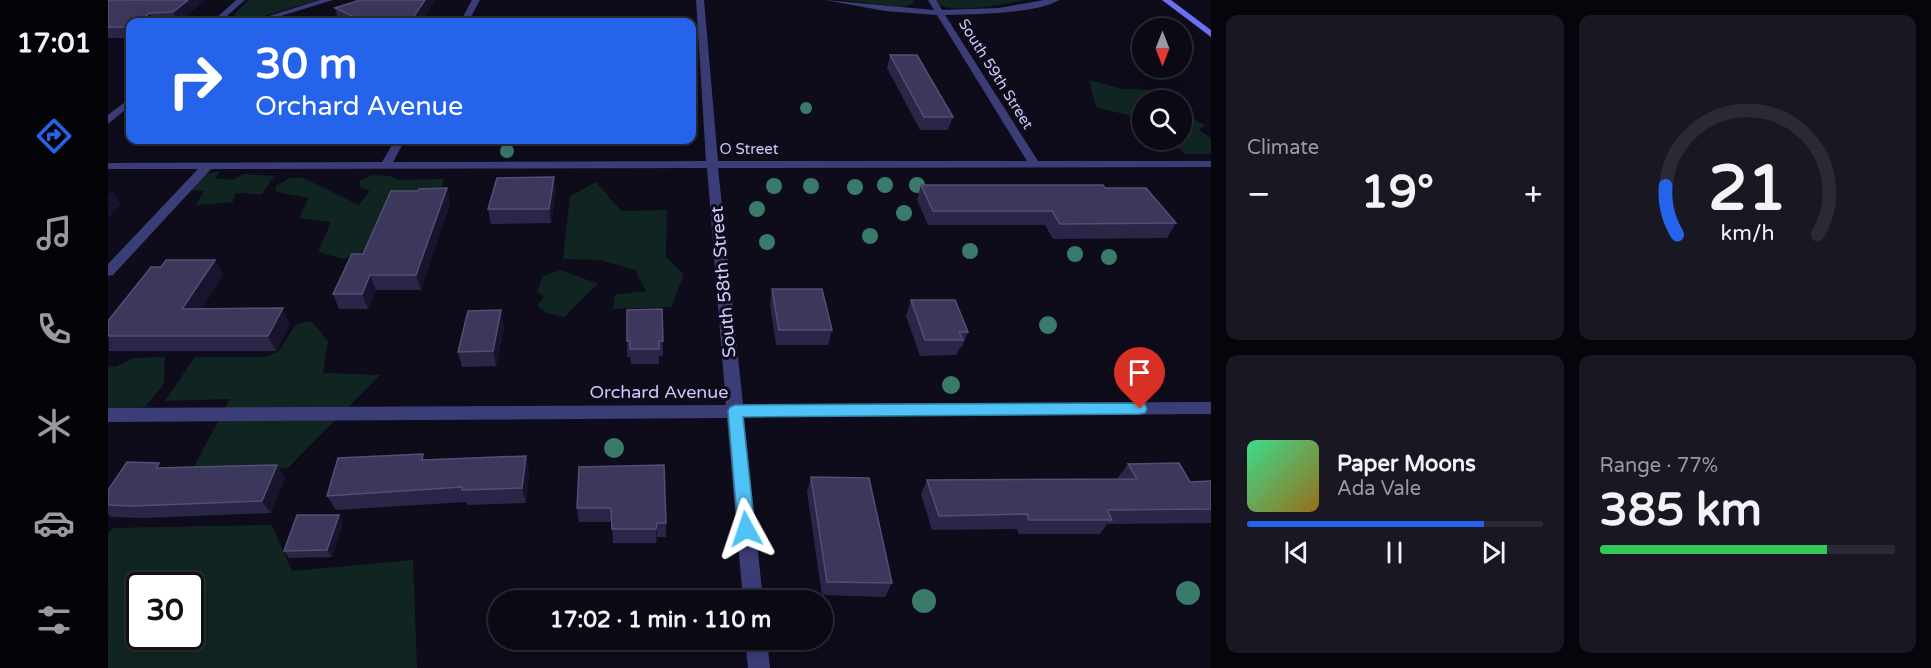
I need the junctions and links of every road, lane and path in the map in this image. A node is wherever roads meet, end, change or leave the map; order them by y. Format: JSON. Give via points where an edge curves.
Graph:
{"nodes":[{"id":1,"x":241,"y":0,"type":"edge"},
{"id":2,"x":329,"y":0,"type":"edge"},
{"id":3,"x":476,"y":0,"type":"edge"},
{"id":4,"x":700,"y":0,"type":"edge"},
{"id":5,"x":829,"y":0,"type":"edge"},
{"id":6,"x":932,"y":0,"type":"edge"},
{"id":7,"x":1055,"y":0,"type":"edge"},
{"id":8,"x":1166,"y":0,"type":"edge"},
{"id":9,"x":940,"y":12,"type":"junction"},
{"id":10,"x":221,"y":18,"type":"edge"},
{"id":11,"x":268,"y":18,"type":"edge"},
{"id":12,"x":466,"y":18,"type":"edge"},
{"id":13,"x":1210,"y":32,"type":"edge"},
{"id":14,"x":126,"y":105,"type":"edge"},
{"id":15,"x":108,"y":121,"type":"edge"},
{"id":16,"x":398,"y":144,"type":"edge"},
{"id":17,"x":1034,"y":163,"type":"junction"},
{"id":18,"x":712,"y":164,"type":"junction"},
{"id":19,"x":1211,"y":164,"type":"edge"},
{"id":20,"x":108,"y":166,"type":"edge"},
{"id":21,"x":208,"y":166,"type":"junction"},
{"id":22,"x":385,"y":166,"type":"junction"},
{"id":23,"x":108,"y":272,"type":"edge"},
{"id":24,"x":1211,"y":408,"type":"edge"},
{"id":25,"x":735,"y":411,"type":"junction"},
{"id":26,"x":108,"y":416,"type":"edge"},
{"id":27,"x":752,"y":590,"type":"edge"},
{"id":28,"x":757,"y":650,"type":"edge"},
{"id":29,"x":759,"y":668,"type":"edge"}],
"edges":[{"from":1,"to":10,"type":"street"},
{"from":2,"to":11,"type":"street"},
{"from":3,"to":12,"type":"street"},
{"from":4,"to":18,"type":"street","name":"South 58th Street"},
{"from":5,"to":9,"type":"street","via":[[873,8]]},
{"from":6,"to":9,"type":"street","name":"South 59th Street"},
{"from":7,"to":9,"type":"street","via":[[1008,9]]},
{"from":8,"to":13,"type":"main road"},
{"from":9,"to":17,"type":"street","name":"South 59th Street"},
{"from":14,"to":15,"type":"street"},
{"from":16,"to":22,"type":"street"},
{"from":17,"to":18,"type":"street","name":"O Street"},
{"from":17,"to":19,"type":"street","name":"O Street"},
{"from":18,"to":22,"type":"street","name":"O Street"},
{"from":18,"to":25,"type":"street","name":"South 58th Street"},
{"from":20,"to":21,"type":"street","name":"O Street"},
{"from":21,"to":22,"type":"street","name":"O Street"},
{"from":21,"to":23,"type":"street"},
{"from":24,"to":25,"type":"street","name":"Orchard Avenue"},
{"from":25,"to":26,"type":"street","name":"Orchard Avenue"},
{"from":25,"to":27,"type":"street","name":"South 58th Street"},
{"from":28,"to":29,"type":"street"}]}
